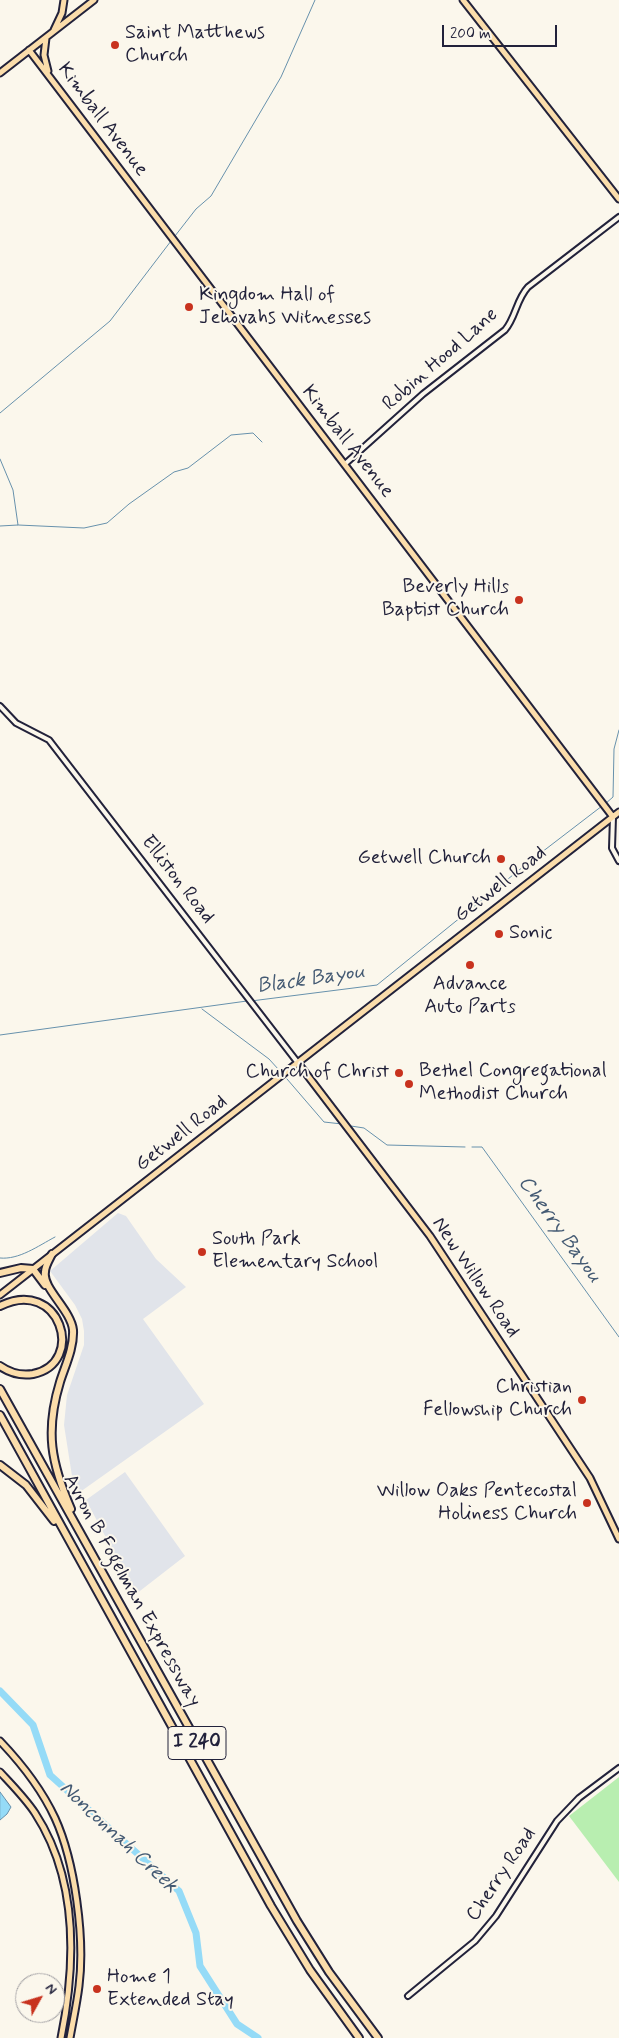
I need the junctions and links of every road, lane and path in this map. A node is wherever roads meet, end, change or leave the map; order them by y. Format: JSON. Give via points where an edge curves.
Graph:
{"nodes":[{"id":1,"x":64,"y":0,"type":"edge"},
{"id":2,"x":94,"y":0,"type":"edge"},
{"id":3,"x":463,"y":0,"type":"edge"},
{"id":4,"x":52,"y":33,"type":"junction"},
{"id":5,"x":46,"y":37,"type":"junction"},
{"id":6,"x":29,"y":50,"type":"junction"},
{"id":7,"x":0,"y":73,"type":"edge"},
{"id":8,"x":48,"y":74,"type":"junction"},
{"id":9,"x":619,"y":199,"type":"edge"},
{"id":10,"x":619,"y":217,"type":"edge"},
{"id":11,"x":345,"y":464,"type":"junction"},
{"id":12,"x":0,"y":706,"type":"edge"},
{"id":13,"x":619,"y":812,"type":"edge"},
{"id":14,"x":613,"y":816,"type":"junction"},
{"id":15,"x":619,"y":860,"type":"edge"},
{"id":16,"x":298,"y":1063,"type":"junction"},
{"id":17,"x":52,"y":1254,"type":"junction"},
{"id":18,"x":33,"y":1269,"type":"junction"},
{"id":19,"x":0,"y":1272,"type":"edge"},
{"id":20,"x":0,"y":1295,"type":"edge"},
{"id":21,"x":55,"y":1295,"type":"junction"},
{"id":22,"x":0,"y":1306,"type":"edge"},
{"id":23,"x":0,"y":1366,"type":"edge"},
{"id":24,"x":0,"y":1389,"type":"edge"},
{"id":25,"x":0,"y":1415,"type":"edge"},
{"id":26,"x":0,"y":1465,"type":"edge"},
{"id":27,"x":64,"y":1534,"type":"junction"},
{"id":28,"x":619,"y":1539,"type":"edge"},
{"id":29,"x":85,"y":1540,"type":"junction"},
{"id":30,"x":0,"y":1741,"type":"edge"},
{"id":31,"x":619,"y":1768,"type":"edge"},
{"id":32,"x":0,"y":1772,"type":"edge"},
{"id":33,"x":408,"y":1996,"type":"dead end"},
{"id":34,"x":61,"y":2038,"type":"edge"},
{"id":35,"x":70,"y":2038,"type":"edge"},
{"id":36,"x":359,"y":2038,"type":"edge"},
{"id":37,"x":378,"y":2038,"type":"edge"}],
"edges":[{"from":1,"to":4,"type":"main road","via":[[62,13]]},
{"from":2,"to":4,"type":"main road"},
{"from":3,"to":9,"type":"main road"},
{"from":4,"to":5,"type":"main road"},
{"from":5,"to":6,"type":"main road"},
{"from":5,"to":8,"type":"main road","via":[[44,55]]},
{"from":6,"to":7,"type":"main road"},
{"from":6,"to":8,"type":"main road","name":"Kimball Avenue"},
{"from":8,"to":11,"type":"main road","name":"Kimball Avenue"},
{"from":10,"to":11,"type":"street","name":"Robin Hood Lane","via":[[528,287],[505,330],[423,394]]},
{"from":11,"to":14,"type":"main road","name":"Kimball Avenue"},
{"from":12,"to":16,"type":"street","name":"Elliston Road","via":[[23,728],[49,740]]},
{"from":13,"to":14,"type":"main road","name":"Getwell Road"},
{"from":14,"to":15,"type":"street","via":[[612,848]]},
{"from":14,"to":16,"type":"main road","name":"Getwell Road"},
{"from":16,"to":17,"type":"main road","name":"Getwell Road"},
{"from":16,"to":28,"type":"main road","name":"New Willow Road","via":[[430,1236],[590,1478]]},
{"from":17,"to":18,"type":"main road","name":"Getwell Road"},
{"from":17,"to":21,"type":"highway","via":[[44,1275]]},
{"from":18,"to":19,"type":"highway"},
{"from":18,"to":20,"type":"main road","name":"Getwell Road"},
{"from":18,"to":21,"type":"highway"},
{"from":21,"to":29,"type":"highway","via":[[70,1320],[73,1338],[52,1416],[52,1448],[59,1479]]},
{"from":22,"to":23,"type":"highway","via":[[19,1300],[40,1302],[56,1316],[62,1329],[56,1358],[41,1371],[20,1374]]},
{"from":24,"to":29,"type":"highway","name":"Avron B Fogelman Expressway","number":"I 240"},
{"from":25,"to":27,"type":"highway","name":"Avron B Fogelman Expressway","number":"I 240"},
{"from":26,"to":27,"type":"highway","via":[[32,1491]]},
{"from":27,"to":36,"type":"highway","name":"Avron B Fogelman Expressway","number":"I 240","via":[[282,1926]]},
{"from":29,"to":37,"type":"highway","name":"Avron B Fogelman Expressway","number":"I 240","via":[[297,1921],[329,1972]]},
{"from":30,"to":35,"type":"main road","via":[[40,1791],[55,1818],[71,1873],[81,1950],[80,1985]]},
{"from":31,"to":33,"type":"street","name":"Cherry Road","via":[[574,1803],[552,1827],[504,1904],[479,1937]]},
{"from":32,"to":34,"type":"main road","via":[[42,1825],[67,1893],[71,1981]]}]}
